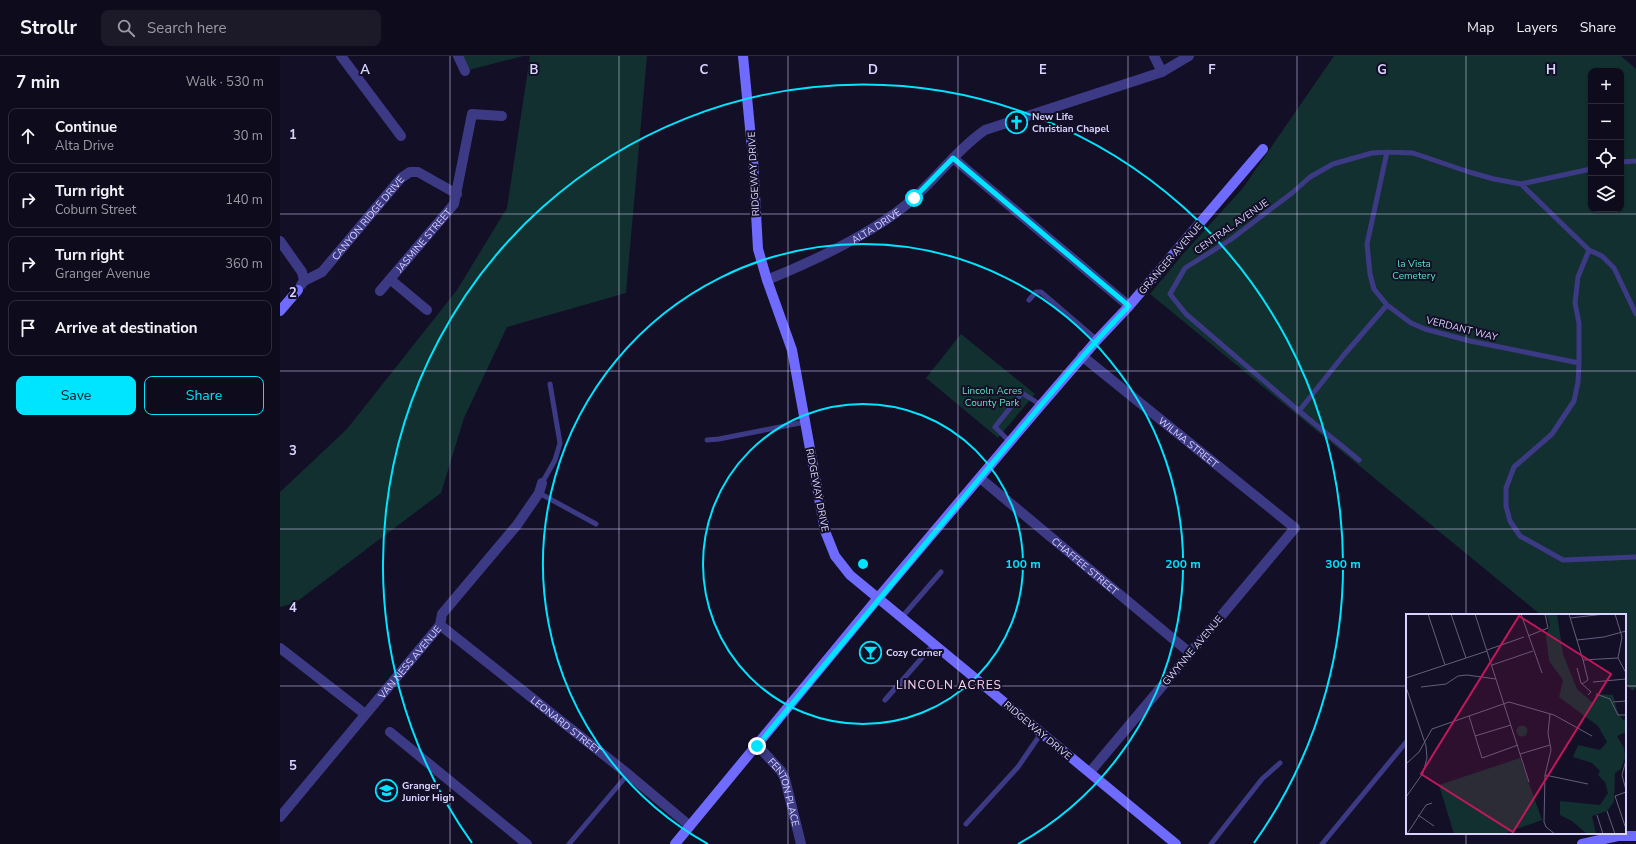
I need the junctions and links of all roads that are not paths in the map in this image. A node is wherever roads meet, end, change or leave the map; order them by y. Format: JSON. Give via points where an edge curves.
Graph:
{"nodes":[{"id":1,"x":341,"y":56,"type":"edge"},
{"id":2,"x":458,"y":56,"type":"edge"},
{"id":3,"x":743,"y":56,"type":"edge"},
{"id":4,"x":1154,"y":56,"type":"edge"},
{"id":5,"x":1189,"y":56,"type":"edge"},
{"id":6,"x":465,"y":71,"type":"dead end"},
{"id":7,"x":1162,"y":72,"type":"junction"},
{"id":8,"x":502,"y":116,"type":"dead end"},
{"id":9,"x":401,"y":136,"type":"dead end"},
{"id":10,"x":1263,"y":149,"type":"dead end"},
{"id":11,"x":1387,"y":152,"type":"junction"},
{"id":12,"x":953,"y":158,"type":"junction"},
{"id":13,"x":1636,"y":161,"type":"edge"},
{"id":14,"x":1624,"y":162,"type":"edge"},
{"id":15,"x":1588,"y":170,"type":"edge"},
{"id":16,"x":1521,"y":184,"type":"junction"},
{"id":17,"x":457,"y":194,"type":"junction"},
{"id":18,"x":280,"y":240,"type":"edge"},
{"id":19,"x":1589,"y":250,"type":"junction"},
{"id":20,"x":391,"y":280,"type":"junction"},
{"id":21,"x":767,"y":280,"type":"junction"},
{"id":22,"x":304,"y":281,"type":"junction"},
{"id":23,"x":380,"y":291,"type":"dead end"},
{"id":24,"x":1029,"y":300,"type":"dead end"},
{"id":25,"x":1388,"y":305,"type":"junction"},
{"id":26,"x":1129,"y":306,"type":"junction"},
{"id":27,"x":427,"y":310,"type":"dead end"},
{"id":28,"x":280,"y":311,"type":"edge"},
{"id":29,"x":1636,"y":314,"type":"edge"},
{"id":30,"x":1097,"y":340,"type":"junction"},
{"id":31,"x":1082,"y":356,"type":"junction"},
{"id":32,"x":1579,"y":363,"type":"junction"},
{"id":33,"x":550,"y":384,"type":"dead end"},
{"id":34,"x":1041,"y":405,"type":"junction"},
{"id":35,"x":1299,"y":412,"type":"junction"},
{"id":36,"x":805,"y":422,"type":"junction"},
{"id":37,"x":707,"y":440,"type":"dead end"},
{"id":38,"x":1010,"y":442,"type":"junction"},
{"id":39,"x":1359,"y":460,"type":"dead end"},
{"id":40,"x":980,"y":478,"type":"junction"},
{"id":41,"x":541,"y":488,"type":"junction"},
{"id":42,"x":596,"y":524,"type":"dead end"},
{"id":43,"x":1295,"y":528,"type":"joint"},
{"id":44,"x":1636,"y":557,"type":"edge"},
{"id":45,"x":941,"y":572,"type":"dead end"},
{"id":46,"x":878,"y":598,"type":"junction"},
{"id":47,"x":902,"y":617,"type":"junction"},
{"id":48,"x":440,"y":625,"type":"junction"},
{"id":49,"x":934,"y":644,"type":"junction"},
{"id":50,"x":280,"y":648,"type":"edge"},
{"id":51,"x":1190,"y":653,"type":"junction"},
{"id":52,"x":885,"y":700,"type":"dead end"},
{"id":53,"x":365,"y":714,"type":"junction"},
{"id":54,"x":390,"y":732,"type":"dead end"},
{"id":55,"x":1042,"y":732,"type":"junction"},
{"id":56,"x":1406,"y":742,"type":"edge"},
{"id":57,"x":757,"y":746,"type":"junction"},
{"id":58,"x":1280,"y":762,"type":"dead end"},
{"id":59,"x":1090,"y":772,"type":"junction"},
{"id":60,"x":628,"y":774,"type":"junction"},
{"id":61,"x":280,"y":817,"type":"edge"},
{"id":62,"x":966,"y":824,"type":"dead end"},
{"id":63,"x":690,"y":826,"type":"junction"},
{"id":64,"x":1636,"y":836,"type":"edge"},
{"id":65,"x":527,"y":844,"type":"edge"},
{"id":66,"x":569,"y":844,"type":"edge"},
{"id":67,"x":675,"y":844,"type":"edge"},
{"id":68,"x":801,"y":844,"type":"edge"},
{"id":69,"x":1176,"y":844,"type":"edge"},
{"id":70,"x":1211,"y":844,"type":"edge"},
{"id":71,"x":1322,"y":844,"type":"edge"},
{"id":72,"x":1582,"y":844,"type":"edge"}],
"edges":[{"from":1,"to":9,"type":"street"},
{"from":2,"to":6,"type":"street"},
{"from":3,"to":21,"type":"street","name":"RIDGEWAY DRIVE","via":[[753,152],[758,249]]},
{"from":4,"to":7,"type":"street"},
{"from":5,"to":7,"type":"street","name":"ALTA DRIVE"},
{"from":7,"to":12,"type":"street","name":"ALTA DRIVE","via":[[985,130]]},
{"from":8,"to":17,"type":"street","name":"JASMINE STREET","via":[[472,114]]},
{"from":10,"to":26,"type":"street","name":"GRANGER AVENUE"},
{"from":11,"to":16,"type":"lane","name":"CENTRAL AVENUE","via":[[1413,153],[1475,174]]},
{"from":11,"to":25,"type":"lane","name":"VERDANT WAY","via":[[1367,244],[1374,289]]},
{"from":11,"to":35,"type":"lane","name":"CENTRAL AVENUE","via":[[1372,153],[1333,164],[1310,177],[1230,240],[1185,268],[1170,294],[1186,314]]},
{"from":12,"to":21,"type":"street","name":"ALTA DRIVE","via":[[914,198],[893,215],[835,251]]},
{"from":12,"to":26,"type":"street"},
{"from":13,"to":14,"type":"lane"},
{"from":15,"to":16,"type":"lane"},
{"from":16,"to":19,"type":"lane"},
{"from":17,"to":20,"type":"street","name":"JASMINE STREET","via":[[454,204]]},
{"from":17,"to":22,"type":"street","name":"CANYON RIDGE DRIVE","via":[[418,172],[410,172],[401,178],[322,272]]},
{"from":18,"to":22,"type":"street","via":[[302,272]]},
{"from":19,"to":29,"type":"lane","via":[[1602,256],[1614,268]]},
{"from":19,"to":32,"type":"lane","via":[[1578,277],[1575,303],[1579,324]]},
{"from":20,"to":23,"type":"street","name":"JASMINE STREET"},
{"from":20,"to":27,"type":"street"},
{"from":21,"to":36,"type":"street","name":"RIDGEWAY DRIVE","via":[[792,350]]},
{"from":22,"to":28,"type":"street"},
{"from":24,"to":30,"type":"lane","via":[[1036,292],[1041,292]]},
{"from":25,"to":32,"type":"lane","name":"VERDANT WAY","via":[[1411,323],[1425,329],[1470,341]]},
{"from":25,"to":35,"type":"lane","via":[[1342,356]]},
{"from":26,"to":30,"type":"street","name":"GRANGER AVENUE"},
{"from":30,"to":31,"type":"street","name":"GRANGER AVENUE"},
{"from":31,"to":34,"type":"street","name":"GRANGER AVENUE"},
{"from":31,"to":43,"type":"street","name":"WILMA STREET"},
{"from":32,"to":44,"type":"lane","via":[[1574,401],[1552,434],[1514,467],[1506,488],[1506,506],[1510,521],[1520,536],[1563,560]]},
{"from":33,"to":41,"type":"lane","via":[[560,443],[555,460]]},
{"from":34,"to":38,"type":"street","name":"GRANGER AVENUE"},
{"from":34,"to":38,"type":"lane","via":[[1022,393],[995,427]]},
{"from":35,"to":39,"type":"lane"},
{"from":36,"to":37,"type":"lane"},
{"from":36,"to":46,"type":"street","name":"RIDGEWAY DRIVE","via":[[826,531],[835,556],[850,575]]},
{"from":38,"to":40,"type":"street","name":"GRANGER AVENUE"},
{"from":40,"to":46,"type":"street","name":"GRANGER AVENUE"},
{"from":40,"to":51,"type":"street","name":"CHAFFEE STREET"},
{"from":41,"to":42,"type":"lane"},
{"from":41,"to":48,"type":"street","name":"VAN NESS AVENUE","via":[[517,525],[442,614]]},
{"from":43,"to":51,"type":"street","name":"GWYNNE AVENUE"},
{"from":45,"to":47,"type":"lane"},
{"from":46,"to":47,"type":"street","name":"RIDGEWAY DRIVE"},
{"from":46,"to":57,"type":"street","name":"GRANGER AVENUE"},
{"from":47,"to":49,"type":"street","name":"RIDGEWAY DRIVE"},
{"from":48,"to":53,"type":"street","name":"VAN NESS AVENUE"},
{"from":48,"to":60,"type":"street","name":"LEONARD STREET"},
{"from":49,"to":52,"type":"lane"},
{"from":49,"to":55,"type":"street","name":"RIDGEWAY DRIVE"},
{"from":50,"to":53,"type":"street"},
{"from":51,"to":59,"type":"street","name":"GWYNNE AVENUE"},
{"from":53,"to":61,"type":"street","name":"VAN NESS AVENUE"},
{"from":54,"to":65,"type":"street"},
{"from":55,"to":59,"type":"street","name":"RIDGEWAY DRIVE"},
{"from":55,"to":62,"type":"lane","via":[[1018,767]]},
{"from":56,"to":71,"type":"lane"},
{"from":57,"to":63,"type":"street","name":"GRANGER AVENUE"},
{"from":57,"to":68,"type":"street","name":"FENTON PLACE","via":[[781,771]]},
{"from":58,"to":70,"type":"lane","via":[[1262,779]]},
{"from":59,"to":69,"type":"street","name":"RIDGEWAY DRIVE"},
{"from":60,"to":63,"type":"street","name":"LEONARD STREET"},
{"from":60,"to":66,"type":"lane"},
{"from":63,"to":67,"type":"street","name":"GRANGER AVENUE"},
{"from":64,"to":72,"type":"street","via":[[1618,836]]}]}
